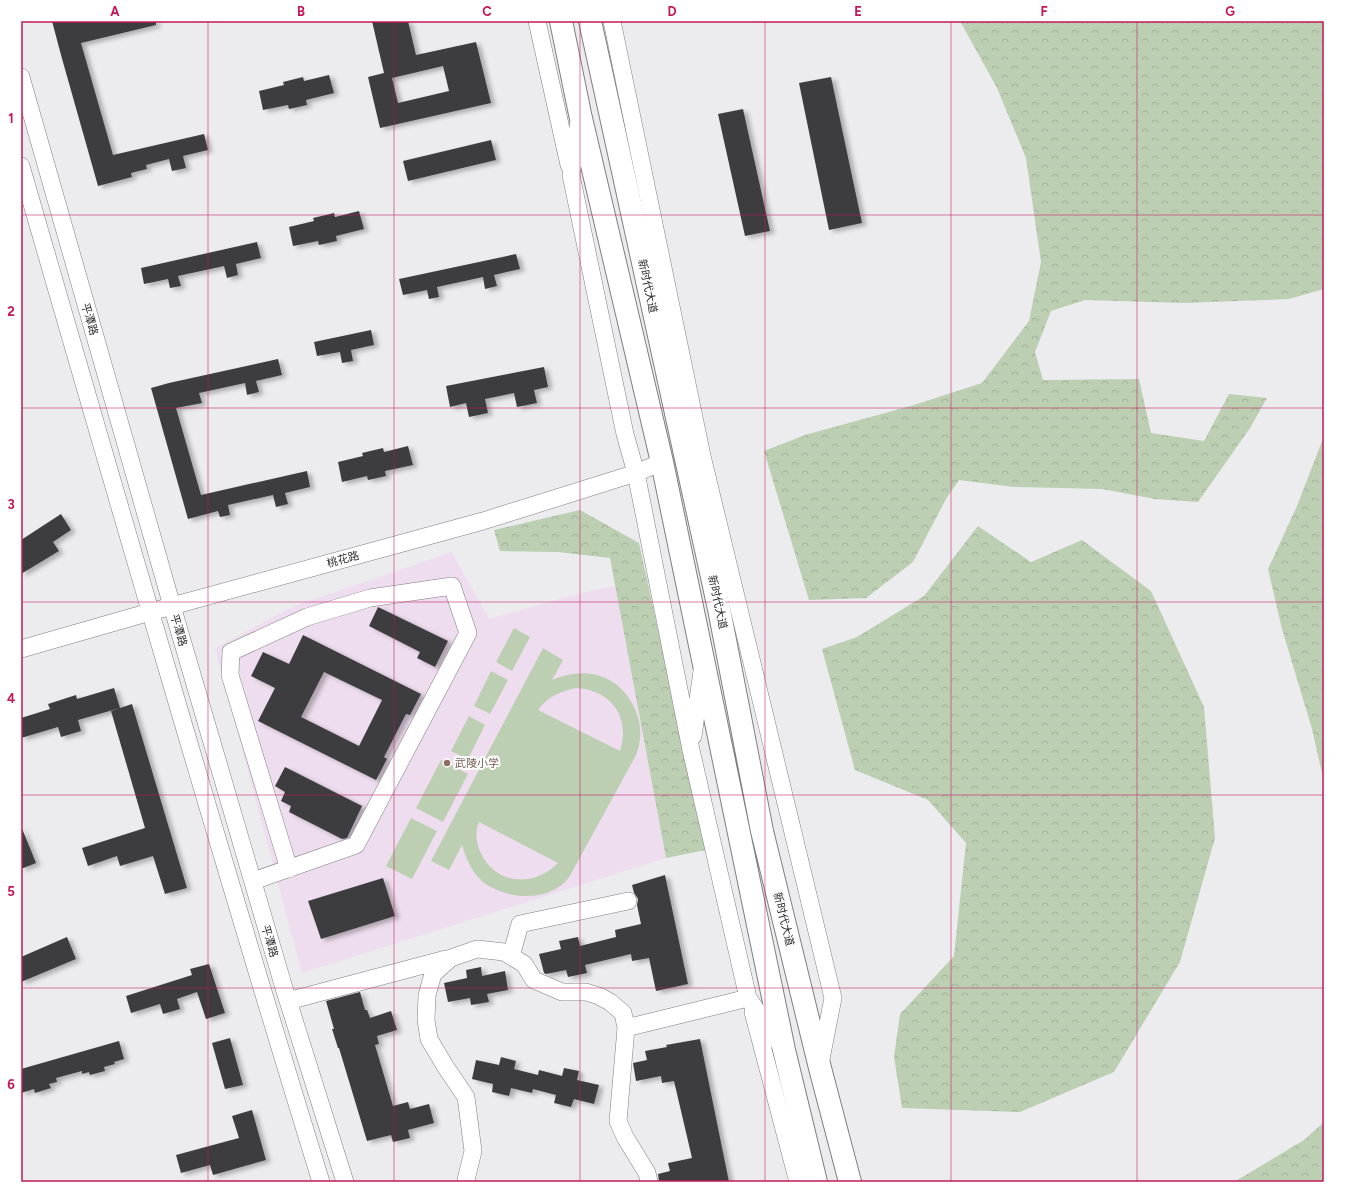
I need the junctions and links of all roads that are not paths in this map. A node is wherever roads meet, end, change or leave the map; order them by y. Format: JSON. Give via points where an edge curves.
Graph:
{"nodes":[{"id":1,"x":537,"y":21,"type":"edge"},
{"id":2,"x":561,"y":21,"type":"edge"},
{"id":3,"x":612,"y":21,"type":"edge"},
{"id":4,"x":592,"y":30,"type":"edge"},
{"id":5,"x":21,"y":76,"type":"edge"},
{"id":6,"x":625,"y":84,"type":"junction"},
{"id":7,"x":580,"y":114,"type":"junction"},
{"id":8,"x":21,"y":166,"type":"edge"},
{"id":9,"x":571,"y":175,"type":"junction"},
{"id":10,"x":662,"y":462,"type":"junction"},
{"id":11,"x":636,"y":472,"type":"junction"},
{"id":12,"x":172,"y":606,"type":"junction"},
{"id":13,"x":150,"y":612,"type":"junction"},
{"id":14,"x":21,"y":648,"type":"edge"},
{"id":15,"x":703,"y":663,"type":"junction"},
{"id":16,"x":691,"y":750,"type":"junction"},
{"id":17,"x":289,"y":869,"type":"junction"},
{"id":18,"x":253,"y":882,"type":"junction"},
{"id":19,"x":628,"y":901,"type":"dead end"},
{"id":20,"x":511,"y":956,"type":"junction"},
{"id":21,"x":451,"y":958,"type":"junction"},
{"id":22,"x":749,"y":999,"type":"junction"},
{"id":23,"x":288,"y":1001,"type":"junction"},
{"id":24,"x":626,"y":1028,"type":"junction"},
{"id":25,"x":784,"y":1050,"type":"junction"},
{"id":26,"x":820,"y":1068,"type":"junction"},
{"id":27,"x":321,"y":1182,"type":"edge"},
{"id":28,"x":345,"y":1182,"type":"edge"},
{"id":29,"x":467,"y":1182,"type":"edge"},
{"id":30,"x":649,"y":1182,"type":"edge"},
{"id":31,"x":798,"y":1182,"type":"edge"},
{"id":32,"x":816,"y":1182,"type":"edge"},
{"id":33,"x":850,"y":1182,"type":"edge"}],
"edges":[{"from":1,"to":9,"type":"street"},
{"from":2,"to":7,"type":"main road"},
{"from":3,"to":6,"type":"street"},
{"from":4,"to":6,"type":"street"},
{"from":4,"to":26,"type":"main road","name":"新时代大道","via":[[719,609],[762,831]]},
{"from":5,"to":12,"type":"street","name":"平潭路"},
{"from":6,"to":26,"type":"street","via":[[702,456],[833,998]]},
{"from":7,"to":9,"type":"street"},
{"from":7,"to":10,"type":"main road"},
{"from":8,"to":13,"type":"street","name":"平潭路"},
{"from":9,"to":11,"type":"street","via":[[625,434]]},
{"from":10,"to":11,"type":"street","name":"桃花路"},
{"from":10,"to":15,"type":"main road"},
{"from":11,"to":12,"type":"street","name":"桃花路","via":[[483,521]]},
{"from":11,"to":16,"type":"street"},
{"from":12,"to":13,"type":"street","name":"桃花路"},
{"from":12,"to":18,"type":"street","name":"平潭路"},
{"from":13,"to":14,"type":"street","name":"桃花路"},
{"from":13,"to":27,"type":"street","name":"平潭路"},
{"from":15,"to":16,"type":"street"},
{"from":15,"to":25,"type":"main road"},
{"from":16,"to":22,"type":"street"},
{"from":17,"to":17,"type":"street","via":[[356,845],[468,633],[452,586],[370,598],[307,617],[232,652],[230,675]]},
{"from":17,"to":18,"type":"street"},
{"from":18,"to":23,"type":"street","name":"平潭路"},
{"from":19,"to":20,"type":"street","via":[[520,924]]},
{"from":20,"to":21,"type":"street","via":[[504,952],[477,949]]},
{"from":20,"to":24,"type":"street","via":[[524,964],[534,980],[562,992],[586,992],[610,1002],[623,1013]]},
{"from":21,"to":23,"type":"street"},
{"from":21,"to":29,"type":"street","via":[[433,974],[427,995],[426,1020],[429,1039],[466,1097],[473,1151]]},
{"from":22,"to":24,"type":"street"},
{"from":22,"to":25,"type":"street"},
{"from":22,"to":31,"type":"street"},
{"from":23,"to":28,"type":"street","name":"平潭路"},
{"from":24,"to":30,"type":"street","via":[[618,1120],[625,1137],[647,1173]]},
{"from":25,"to":32,"type":"main road"},
{"from":26,"to":33,"type":"main road","name":"新时代大道"}]}
